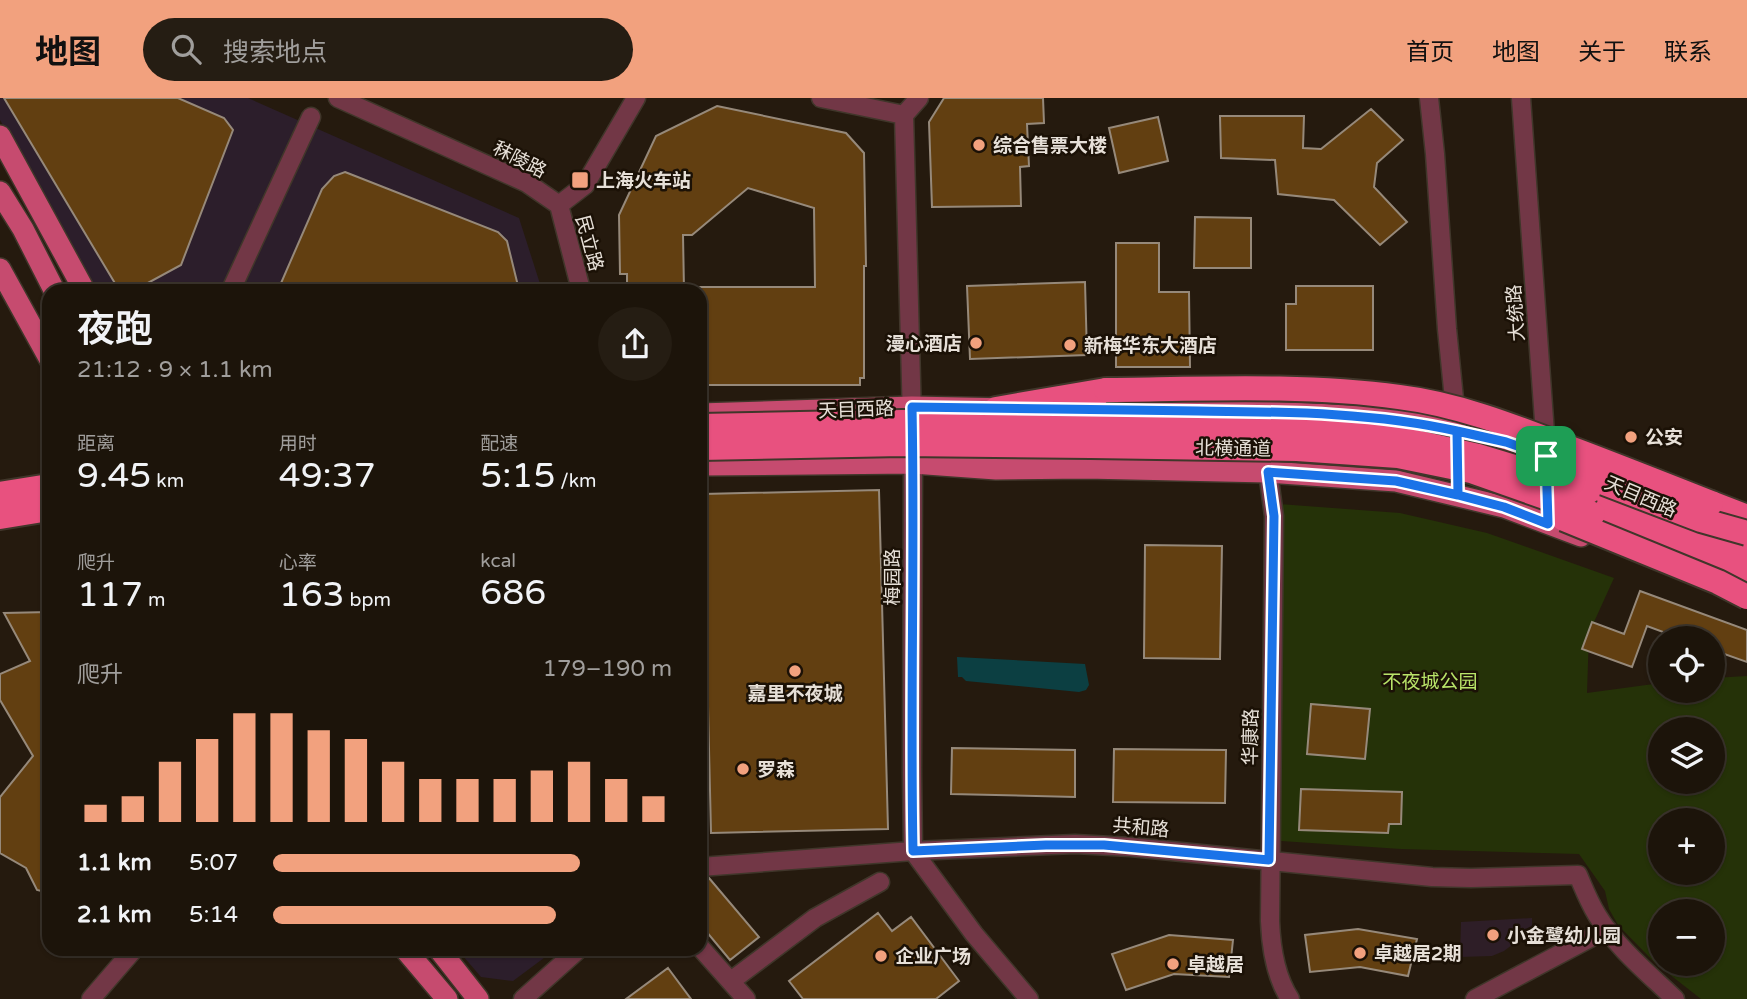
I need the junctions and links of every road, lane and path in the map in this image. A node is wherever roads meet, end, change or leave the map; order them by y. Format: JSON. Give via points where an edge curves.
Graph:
{"nodes":[{"id":1,"x":338,"y":98,"type":"edge"},
{"id":2,"x":636,"y":98,"type":"edge"},
{"id":3,"x":821,"y":98,"type":"edge"},
{"id":4,"x":919,"y":98,"type":"edge"},
{"id":5,"x":1429,"y":98,"type":"edge"},
{"id":6,"x":1521,"y":98,"type":"edge"},
{"id":7,"x":904,"y":115,"type":"junction"},
{"id":8,"x":311,"y":117,"type":"dead end"},
{"id":9,"x":0,"y":136,"type":"edge"},
{"id":10,"x":23,"y":177,"type":"junction"},
{"id":11,"x":0,"y":192,"type":"edge"},
{"id":12,"x":559,"y":205,"type":"junction"},
{"id":13,"x":0,"y":269,"type":"edge"},
{"id":14,"x":51,"y":284,"type":"edge"},
{"id":15,"x":81,"y":284,"type":"edge"},
{"id":16,"x":234,"y":284,"type":"edge"},
{"id":17,"x":579,"y":284,"type":"edge"},
{"id":18,"x":42,"y":345,"type":"edge"},
{"id":19,"x":912,"y":407,"type":"junction"},
{"id":20,"x":996,"y":409,"type":"junction"},
{"id":21,"x":707,"y":414,"type":"edge"},
{"id":22,"x":707,"y":426,"type":"edge"},
{"id":23,"x":1457,"y":431,"type":"junction"},
{"id":24,"x":1402,"y":439,"type":"junction"},
{"id":25,"x":1221,"y":448,"type":"junction"},
{"id":26,"x":707,"y":449,"type":"edge"},
{"id":27,"x":1546,"y":456,"type":"junction"},
{"id":28,"x":913,"y":463,"type":"junction"},
{"id":29,"x":707,"y":465,"type":"edge"},
{"id":30,"x":1268,"y":472,"type":"junction"},
{"id":31,"x":42,"y":480,"type":"edge"},
{"id":32,"x":0,"y":487,"type":"edge"},
{"id":33,"x":42,"y":487,"type":"edge"},
{"id":34,"x":0,"y":494,"type":"edge"},
{"id":35,"x":1458,"y":495,"type":"junction"},
{"id":36,"x":42,"y":510,"type":"edge"},
{"id":37,"x":42,"y":516,"type":"edge"},
{"id":38,"x":0,"y":517,"type":"edge"},
{"id":39,"x":1747,"y":517,"type":"edge"},
{"id":40,"x":0,"y":524,"type":"edge"},
{"id":41,"x":1548,"y":524,"type":"junction"},
{"id":42,"x":1747,"y":533,"type":"edge"},
{"id":43,"x":1747,"y":541,"type":"edge"},
{"id":44,"x":1747,"y":552,"type":"edge"},
{"id":45,"x":1747,"y":572,"type":"edge"},
{"id":46,"x":1747,"y":596,"type":"edge"},
{"id":47,"x":913,"y":851,"type":"junction"},
{"id":48,"x":1269,"y":860,"type":"junction"},
{"id":49,"x":707,"y":866,"type":"edge"},
{"id":50,"x":880,"y":882,"type":"dead end"},
{"id":51,"x":1607,"y":929,"type":"junction"},
{"id":52,"x":707,"y":955,"type":"edge"},
{"id":53,"x":128,"y":956,"type":"edge"},
{"id":54,"x":411,"y":956,"type":"edge"},
{"id":55,"x":444,"y":956,"type":"edge"},
{"id":56,"x":571,"y":956,"type":"edge"},
{"id":57,"x":731,"y":981,"type":"junction"},
{"id":58,"x":91,"y":999,"type":"edge"},
{"id":59,"x":447,"y":999,"type":"edge"},
{"id":60,"x":478,"y":999,"type":"edge"},
{"id":61,"x":523,"y":999,"type":"edge"},
{"id":62,"x":746,"y":999,"type":"edge"},
{"id":63,"x":1029,"y":999,"type":"edge"},
{"id":64,"x":1290,"y":999,"type":"edge"},
{"id":65,"x":1475,"y":999,"type":"edge"},
{"id":66,"x":1675,"y":999,"type":"edge"}],
"edges":[{"from":1,"to":12,"type":"street","name":"秣陵路","via":[[527,183]]},
{"from":2,"to":12,"type":"street","via":[[585,185]]},
{"from":3,"to":7,"type":"street"},
{"from":4,"to":7,"type":"street"},
{"from":5,"to":23,"type":"street"},
{"from":6,"to":27,"type":"street","name":"大统路"},
{"from":7,"to":19,"type":"street","name":"梅园路"},
{"from":8,"to":16,"type":"street"},
{"from":9,"to":10,"type":"main road"},
{"from":10,"to":11,"type":"main road"},
{"from":10,"to":15,"type":"main road"},
{"from":11,"to":14,"type":"main road"},
{"from":12,"to":17,"type":"street","name":"民立路"},
{"from":13,"to":18,"type":"main road"},
{"from":19,"to":20,"type":"main road","name":"天目西路"},
{"from":19,"to":21,"type":"main road","name":"天目西路"},
{"from":19,"to":28,"type":"street","name":"梅园路"},
{"from":20,"to":23,"type":"main road","name":"天目西路","via":[[1320,414],[1422,423]]},
{"from":20,"to":39,"type":"highway","bridge":true,"via":[[1106,390],[1231,389],[1400,397],[1467,411],[1527,431]]},
{"from":22,"to":24,"type":"highway","name":"北横通道","bridge":true,"via":[[915,422],[1298,427]]},
{"from":23,"to":27,"type":"main road","name":"天目西路"},
{"from":23,"to":35,"type":"street"},
{"from":24,"to":42,"type":"highway","bridge":true,"via":[[1530,457]]},
{"from":24,"to":44,"type":"highway","name":"北横通道","bridge":true,"via":[[1534,473]]},
{"from":25,"to":26,"type":"highway","name":"北横通道","bridge":true,"via":[[915,444]]},
{"from":25,"to":45,"type":"highway","name":"北横通道","bridge":true,"via":[[1398,456],[1471,471]]},
{"from":25,"to":46,"type":"highway","bridge":true,"via":[[1457,481],[1587,528]]},
{"from":27,"to":41,"type":"street","name":"大统路"},
{"from":27,"to":43,"type":"main road","name":"天目西路"},
{"from":28,"to":29,"type":"main road"},
{"from":28,"to":30,"type":"main road","via":[[996,469]]},
{"from":28,"to":47,"type":"street","name":"梅园路"},
{"from":30,"to":35,"type":"main road","via":[[1396,481]]},
{"from":30,"to":48,"type":"street","name":"华康路","via":[[1274,516]]},
{"from":31,"to":32,"type":"main road"},
{"from":33,"to":34,"type":"highway"},
{"from":35,"to":41,"type":"main road"},
{"from":36,"to":38,"type":"highway"},
{"from":37,"to":40,"type":"main road"},
{"from":41,"to":46,"type":"main road"},
{"from":47,"to":48,"type":"street","name":"共和路","via":[[1104,845]]},
{"from":47,"to":49,"type":"street","name":"共和路"},
{"from":47,"to":63,"type":"street"},
{"from":48,"to":51,"type":"street","name":"共和路","via":[[1452,878],[1578,875]]},
{"from":48,"to":64,"type":"street","name":"华康路","via":[[1271,944]]},
{"from":50,"to":57,"type":"street","via":[[815,918]]},
{"from":51,"to":65,"type":"street"},
{"from":51,"to":66,"type":"street"},
{"from":52,"to":57,"type":"street"},
{"from":53,"to":58,"type":"street"},
{"from":54,"to":59,"type":"main road"},
{"from":55,"to":60,"type":"main road"},
{"from":56,"to":61,"type":"street"},
{"from":57,"to":62,"type":"street"}]}
